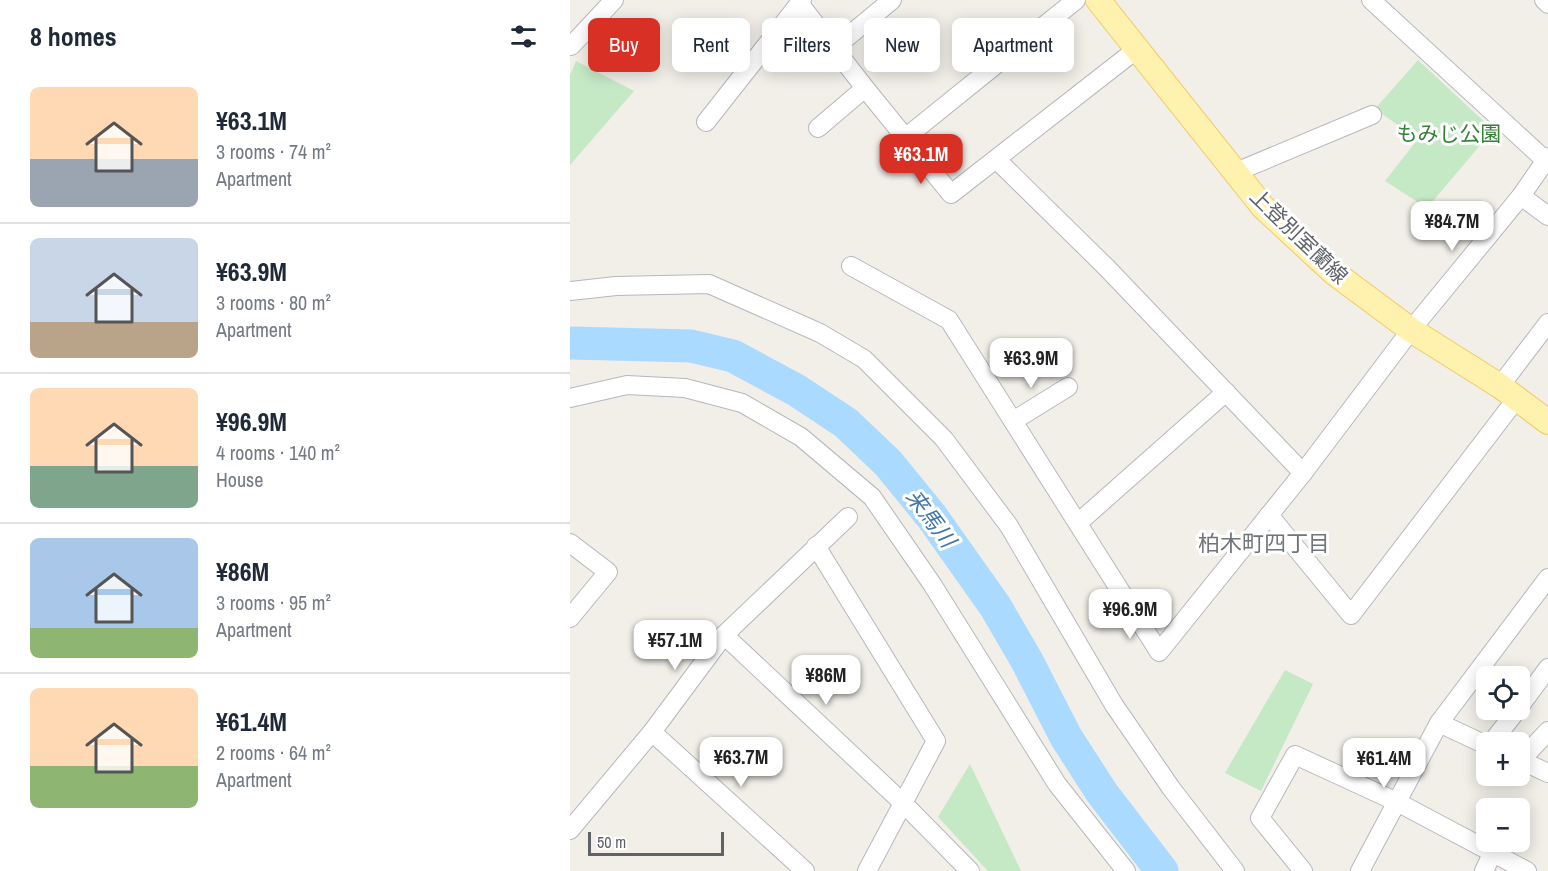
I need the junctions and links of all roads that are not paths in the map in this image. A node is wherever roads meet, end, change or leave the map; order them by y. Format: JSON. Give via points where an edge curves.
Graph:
{"nodes":[{"id":1,"x":614,"y":0,"type":"edge"},
{"id":2,"x":892,"y":0,"type":"edge"},
{"id":3,"x":1093,"y":0,"type":"edge"},
{"id":4,"x":1371,"y":0,"type":"edge"},
{"id":5,"x":1544,"y":0,"type":"edge"},
{"id":6,"x":800,"y":2,"type":"edge"},
{"id":7,"x":1548,"y":4,"type":"edge"},
{"id":8,"x":812,"y":18,"type":"edge"},
{"id":9,"x":852,"y":33,"type":"edge"},
{"id":10,"x":571,"y":46,"type":"edge"},
{"id":11,"x":1137,"y":49,"type":"junction"},
{"id":12,"x":852,"y":71,"type":"edge"},
{"id":13,"x":865,"y":88,"type":"junction"},
{"id":14,"x":1372,"y":115,"type":"dead end"},
{"id":15,"x":706,"y":122,"type":"dead end"},
{"id":16,"x":818,"y":128,"type":"dead end"},
{"id":17,"x":905,"y":138,"type":"junction"},
{"id":18,"x":1547,"y":159,"type":"edge"},
{"id":19,"x":997,"y":160,"type":"junction"},
{"id":20,"x":1236,"y":172,"type":"junction"},
{"id":21,"x":1521,"y":196,"type":"junction"},
{"id":22,"x":1548,"y":216,"type":"edge"},
{"id":23,"x":851,"y":266,"type":"dead end"},
{"id":24,"x":570,"y":291,"type":"edge"},
{"id":25,"x":1548,"y":323,"type":"edge"},
{"id":26,"x":1411,"y":330,"type":"junction"},
{"id":27,"x":1068,"y":387,"type":"dead end"},
{"id":28,"x":1226,"y":392,"type":"junction"},
{"id":29,"x":1509,"y":392,"type":"junction"},
{"id":30,"x":570,"y":398,"type":"edge"},
{"id":31,"x":1013,"y":421,"type":"junction"},
{"id":32,"x":1548,"y":422,"type":"edge"},
{"id":33,"x":1303,"y":473,"type":"junction"},
{"id":34,"x":1269,"y":515,"type":"junction"},
{"id":35,"x":848,"y":517,"type":"dead end"},
{"id":36,"x":1077,"y":523,"type":"junction"},
{"id":37,"x":570,"y":543,"type":"edge"},
{"id":38,"x":816,"y":546,"type":"junction"},
{"id":39,"x":1548,"y":578,"type":"edge"},
{"id":40,"x":570,"y":618,"type":"edge"},
{"id":41,"x":724,"y":635,"type":"junction"},
{"id":42,"x":1548,"y":668,"type":"edge"},
{"id":43,"x":1530,"y":692,"type":"edge"},
{"id":44,"x":1509,"y":720,"type":"edge"},
{"id":45,"x":1439,"y":723,"type":"junction"},
{"id":46,"x":1548,"y":731,"type":"edge"},
{"id":47,"x":652,"y":732,"type":"junction"},
{"id":48,"x":1500,"y":732,"type":"edge"},
{"id":49,"x":1476,"y":740,"type":"edge"},
{"id":50,"x":1530,"y":750,"type":"edge"},
{"id":51,"x":1530,"y":765,"type":"edge"},
{"id":52,"x":1548,"y":773,"type":"edge"},
{"id":53,"x":1397,"y":802,"type":"junction"},
{"id":54,"x":904,"y":804,"type":"junction"},
{"id":55,"x":570,"y":830,"type":"edge"},
{"id":56,"x":1492,"y":854,"type":"junction"},
{"id":57,"x":805,"y":871,"type":"edge"},
{"id":58,"x":867,"y":871,"type":"edge"},
{"id":59,"x":970,"y":871,"type":"edge"},
{"id":60,"x":1126,"y":871,"type":"edge"},
{"id":61,"x":1235,"y":871,"type":"edge"},
{"id":62,"x":1303,"y":871,"type":"edge"},
{"id":63,"x":1360,"y":871,"type":"edge"},
{"id":64,"x":1484,"y":871,"type":"edge"},
{"id":65,"x":1527,"y":871,"type":"edge"}],
"edges":[{"from":1,"to":10,"type":"street"},
{"from":2,"to":9,"type":"street"},
{"from":3,"to":11,"type":"main road","name":"上登別室蘭線"},
{"from":3,"to":17,"type":"street"},
{"from":4,"to":18,"type":"street"},
{"from":5,"to":7,"type":"street"},
{"from":6,"to":8,"type":"street"},
{"from":6,"to":15,"type":"street"},
{"from":11,"to":19,"type":"street"},
{"from":11,"to":20,"type":"main road","name":"上登別室蘭線"},
{"from":12,"to":13,"type":"street"},
{"from":13,"to":16,"type":"street"},
{"from":13,"to":17,"type":"street"},
{"from":14,"to":20,"type":"street"},
{"from":17,"to":19,"type":"street","via":[[951,194]]},
{"from":18,"to":21,"type":"street"},
{"from":19,"to":28,"type":"street"},
{"from":20,"to":26,"type":"main road","name":"上登別室蘭線","via":[[1263,207],[1333,272]]},
{"from":21,"to":22,"type":"street"},
{"from":21,"to":26,"type":"street"},
{"from":23,"to":31,"type":"street","via":[[949,320]]},
{"from":24,"to":61,"type":"street","via":[[709,284],[820,333],[864,359],[944,439],[1009,526],[1114,705],[1171,789]]},
{"from":25,"to":29,"type":"street"},
{"from":26,"to":29,"type":"main road","name":"上登別室蘭線"},
{"from":26,"to":33,"type":"street"},
{"from":27,"to":31,"type":"street"},
{"from":28,"to":33,"type":"street"},
{"from":28,"to":36,"type":"street"},
{"from":29,"to":32,"type":"main road","name":"上登別室蘭線"},
{"from":29,"to":34,"type":"street","via":[[1351,615]]},
{"from":30,"to":60,"type":"street","via":[[627,385],[685,388],[742,403],[801,437],[872,497],[932,584],[1057,784]]},
{"from":31,"to":36,"type":"street"},
{"from":33,"to":34,"type":"street"},
{"from":34,"to":36,"type":"street","via":[[1160,652]]},
{"from":35,"to":38,"type":"street"},
{"from":37,"to":40,"type":"street","via":[[608,572]]},
{"from":38,"to":41,"type":"street"},
{"from":38,"to":54,"type":"street","via":[[936,741]]},
{"from":39,"to":45,"type":"street"},
{"from":41,"to":47,"type":"street"},
{"from":41,"to":54,"type":"street"},
{"from":42,"to":43,"type":"street"},
{"from":44,"to":48,"type":"street"},
{"from":45,"to":49,"type":"street"},
{"from":45,"to":53,"type":"street"},
{"from":46,"to":50,"type":"street"},
{"from":47,"to":55,"type":"street"},
{"from":47,"to":57,"type":"street"},
{"from":51,"to":52,"type":"street"},
{"from":53,"to":56,"type":"street"},
{"from":53,"to":62,"type":"street","via":[[1295,755],[1260,818]]},
{"from":53,"to":63,"type":"street"},
{"from":54,"to":58,"type":"street"},
{"from":54,"to":59,"type":"street"},
{"from":56,"to":64,"type":"street"},
{"from":56,"to":65,"type":"street"}]}
